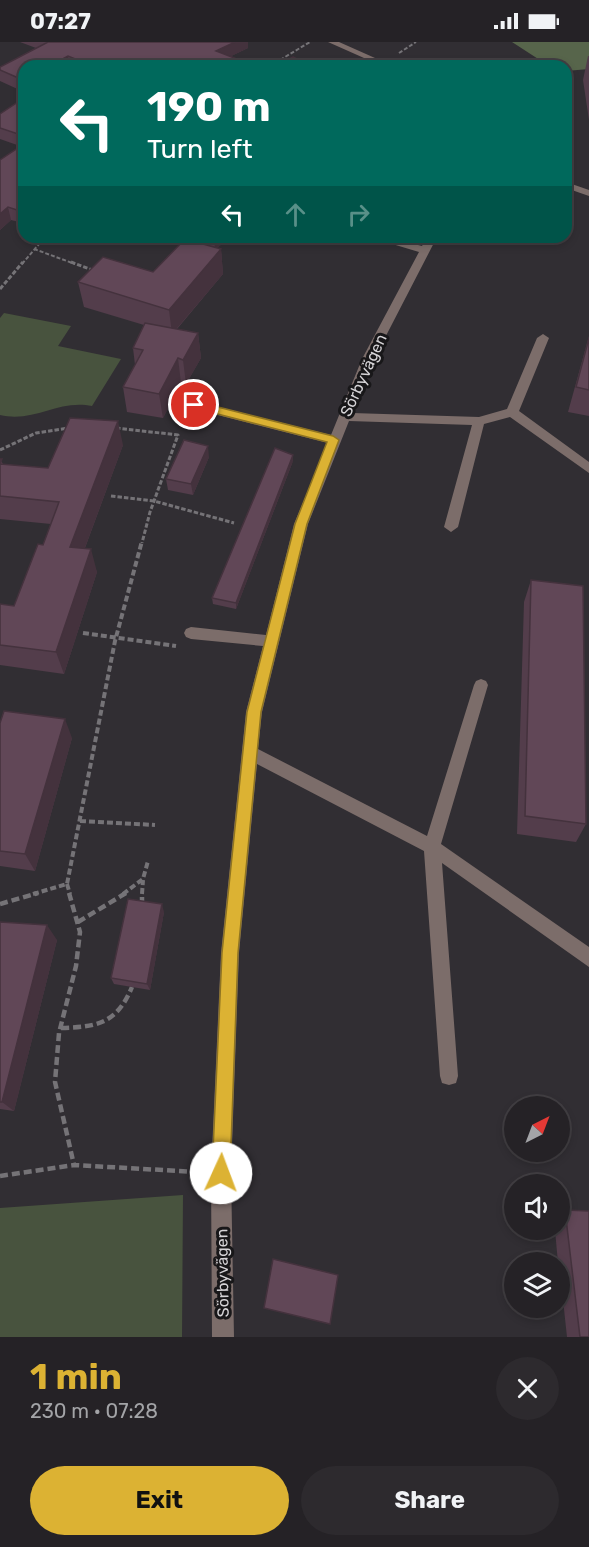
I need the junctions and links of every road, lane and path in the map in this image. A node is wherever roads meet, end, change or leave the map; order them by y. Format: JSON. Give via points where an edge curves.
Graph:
{"nodes":[{"id":1,"x":310,"y":42,"type":"edge"},
{"id":2,"x":332,"y":42,"type":"edge"},
{"id":3,"x":280,"y":60,"type":"edge"},
{"id":4,"x":374,"y":60,"type":"edge"},
{"id":5,"x":572,"y":187,"type":"edge"},
{"id":6,"x":589,"y":193,"type":"edge"},
{"id":7,"x":40,"y":243,"type":"edge"},
{"id":8,"x":428,"y":244,"type":"edge"},
{"id":9,"x":34,"y":249,"type":"junction"},
{"id":10,"x":104,"y":274,"type":"edge"},
{"id":11,"x":0,"y":289,"type":"edge"},
{"id":12,"x":543,"y":338,"type":"dead end"},
{"id":13,"x":194,"y":405,"type":"dead end"},
{"id":14,"x":512,"y":412,"type":"junction"},
{"id":15,"x":344,"y":417,"type":"junction"},
{"id":16,"x":479,"y":421,"type":"junction"},
{"id":17,"x":74,"y":427,"type":"edge"},
{"id":18,"x":108,"y":428,"type":"edge"},
{"id":19,"x":333,"y":440,"type":"junction"},
{"id":20,"x":0,"y":450,"type":"edge"},
{"id":21,"x":589,"y":468,"type":"edge"},
{"id":22,"x":111,"y":496,"type":"dead end"},
{"id":23,"x":154,"y":501,"type":"junction"},
{"id":24,"x":234,"y":523,"type":"dead end"},
{"id":25,"x":451,"y":527,"type":"dead end"},
{"id":26,"x":83,"y":633,"type":"dead end"},
{"id":27,"x":191,"y":633,"type":"dead end"},
{"id":28,"x":117,"y":636,"type":"junction"},
{"id":29,"x":272,"y":641,"type":"junction"},
{"id":30,"x":178,"y":647,"type":"dead end"},
{"id":31,"x":481,"y":685,"type":"dead end"},
{"id":32,"x":250,"y":753,"type":"junction"},
{"id":33,"x":80,"y":821,"type":"junction"},
{"id":34,"x":155,"y":825,"type":"dead end"},
{"id":35,"x":432,"y":847,"type":"junction"},
{"id":36,"x":148,"y":861,"type":"dead end"},
{"id":37,"x":143,"y":879,"type":"junction"},
{"id":38,"x":66,"y":884,"type":"junction"},
{"id":39,"x":0,"y":903,"type":"edge"},
{"id":40,"x":142,"y":909,"type":"edge"},
{"id":41,"x":78,"y":922,"type":"junction"},
{"id":42,"x":589,"y":958,"type":"edge"},
{"id":43,"x":132,"y":987,"type":"edge"},
{"id":44,"x":61,"y":1028,"type":"junction"},
{"id":45,"x":449,"y":1076,"type":"dead end"},
{"id":46,"x":74,"y":1165,"type":"junction"},
{"id":47,"x":221,"y":1173,"type":"junction"},
{"id":48,"x":0,"y":1176,"type":"edge"},
{"id":49,"x":223,"y":1337,"type":"edge"}],
"edges":[{"from":1,"to":3,"type":"path"},
{"from":2,"to":4,"type":"street"},
{"from":5,"to":6,"type":"street"},
{"from":7,"to":9,"type":"path"},
{"from":8,"to":15,"type":"street","name":"Sörbyvägen","via":[[368,359]]},
{"from":9,"to":10,"type":"path"},
{"from":9,"to":11,"type":"path"},
{"from":12,"to":14,"type":"street"},
{"from":13,"to":19,"type":"street"},
{"from":14,"to":16,"type":"street"},
{"from":14,"to":21,"type":"street"},
{"from":15,"to":16,"type":"street"},
{"from":15,"to":19,"type":"street","name":"Sörbyvägen"},
{"from":16,"to":25,"type":"street"},
{"from":17,"to":20,"type":"path","via":[[36,433]]},
{"from":18,"to":23,"type":"path","via":[[178,435]]},
{"from":19,"to":29,"type":"street","name":"Sörbyvägen","via":[[301,524]]},
{"from":22,"to":23,"type":"path"},
{"from":23,"to":24,"type":"path"},
{"from":23,"to":28,"type":"path"},
{"from":26,"to":28,"type":"path"},
{"from":27,"to":29,"type":"street"},
{"from":28,"to":30,"type":"path"},
{"from":28,"to":33,"type":"path"},
{"from":29,"to":32,"type":"street","name":"Sörbyvägen","via":[[254,712]]},
{"from":31,"to":35,"type":"street"},
{"from":32,"to":35,"type":"street"},
{"from":32,"to":47,"type":"street","name":"Sörbyvägen","via":[[230,953]]},
{"from":33,"to":34,"type":"path"},
{"from":33,"to":38,"type":"path"},
{"from":35,"to":42,"type":"street"},
{"from":35,"to":45,"type":"street"},
{"from":36,"to":37,"type":"path"},
{"from":37,"to":40,"type":"path"},
{"from":37,"to":41,"type":"path"},
{"from":38,"to":39,"type":"path"},
{"from":38,"to":41,"type":"path"},
{"from":41,"to":44,"type":"path","via":[[76,966]]},
{"from":43,"to":44,"type":"path","via":[[116,1016],[98,1025]]},
{"from":44,"to":46,"type":"path","via":[[56,1082]]},
{"from":46,"to":47,"type":"path"},
{"from":46,"to":48,"type":"path"},
{"from":47,"to":49,"type":"street","name":"Sörbyvägen"}]}
